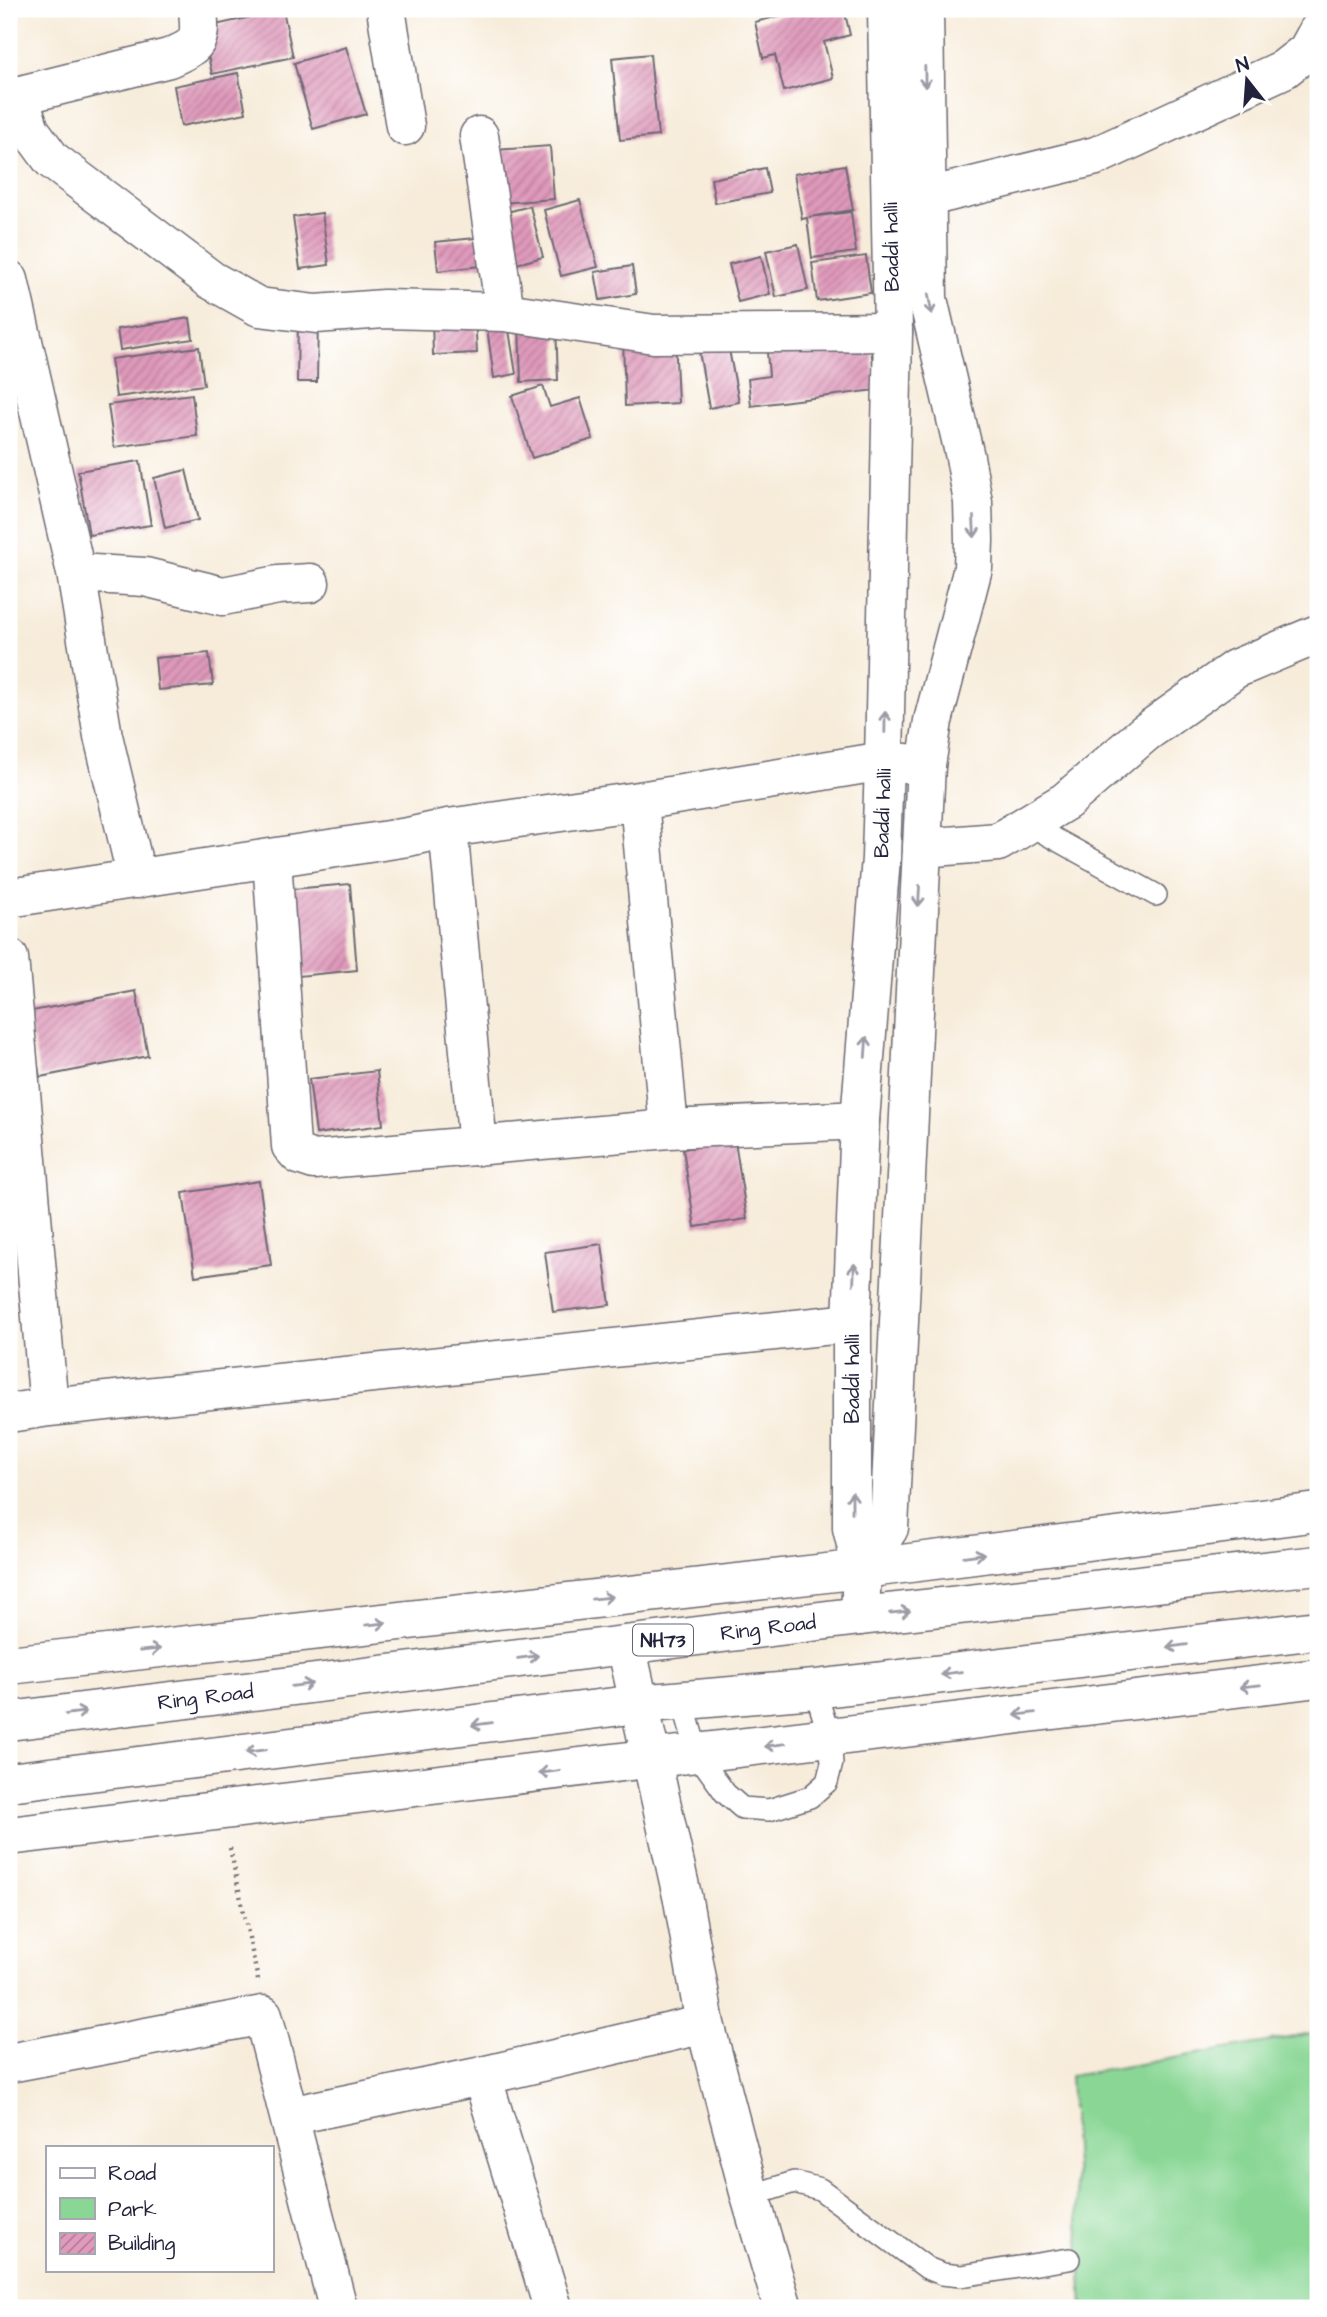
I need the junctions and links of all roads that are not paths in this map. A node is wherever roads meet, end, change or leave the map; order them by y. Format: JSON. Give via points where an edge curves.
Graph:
{"nodes":[{"id":1,"x":198,"y":9,"type":"edge"},
{"id":2,"x":386,"y":9,"type":"edge"},
{"id":3,"x":887,"y":9,"type":"edge"},
{"id":4,"x":924,"y":9,"type":"edge"},
{"id":5,"x":1318,"y":30,"type":"edge"},
{"id":6,"x":14,"y":97,"type":"edge"},
{"id":7,"x":405,"y":126,"type":"dead end"},
{"id":8,"x":479,"y":136,"type":"dead end"},
{"id":9,"x":928,"y":197,"type":"junction"},
{"id":10,"x":9,"y":280,"type":"edge"},
{"id":11,"x":505,"y":312,"type":"junction"},
{"id":12,"x":893,"y":332,"type":"junction"},
{"id":13,"x":76,"y":573,"type":"junction"},
{"id":14,"x":310,"y":583,"type":"dead end"},
{"id":15,"x":1318,"y":634,"type":"edge"},
{"id":16,"x":884,"y":761,"type":"junction"},
{"id":17,"x":926,"y":765,"type":"junction"},
{"id":18,"x":639,"y":801,"type":"junction"},
{"id":19,"x":1027,"y":824,"type":"junction"},
{"id":20,"x":449,"y":828,"type":"junction"},
{"id":21,"x":922,"y":848,"type":"junction"},
{"id":22,"x":272,"y":858,"type":"junction"},
{"id":23,"x":137,"y":879,"type":"junction"},
{"id":24,"x":1156,"y":895,"type":"dead end"},
{"id":25,"x":9,"y":898,"type":"edge"},
{"id":26,"x":9,"y":958,"type":"edge"},
{"id":27,"x":860,"y":1120,"type":"junction"},
{"id":28,"x":670,"y":1129,"type":"junction"},
{"id":29,"x":478,"y":1146,"type":"junction"},
{"id":30,"x":852,"y":1323,"type":"junction"},
{"id":31,"x":49,"y":1407,"type":"junction"},
{"id":32,"x":9,"y":1413,"type":"edge"},
{"id":33,"x":1318,"y":1512,"type":"edge"},
{"id":34,"x":1318,"y":1565,"type":"edge"},
{"id":35,"x":862,"y":1569,"type":"junction"},
{"id":36,"x":860,"y":1616,"type":"junction"},
{"id":37,"x":1318,"y":1630,"type":"edge"},
{"id":38,"x":626,"y":1645,"type":"junction"},
{"id":39,"x":9,"y":1665,"type":"edge"},
{"id":40,"x":1318,"y":1678,"type":"edge"},
{"id":41,"x":815,"y":1689,"type":"junction"},
{"id":42,"x":682,"y":1700,"type":"junction"},
{"id":43,"x":638,"y":1704,"type":"junction"},
{"id":44,"x":9,"y":1721,"type":"edge"},
{"id":45,"x":830,"y":1739,"type":"junction"},
{"id":46,"x":698,"y":1755,"type":"junction"},
{"id":47,"x":651,"y":1760,"type":"junction"},
{"id":48,"x":9,"y":1782,"type":"edge"},
{"id":49,"x":9,"y":1836,"type":"edge"},
{"id":50,"x":705,"y":2024,"type":"junction"},
{"id":51,"x":9,"y":2063,"type":"edge"},
{"id":52,"x":482,"y":2076,"type":"junction"},
{"id":53,"x":289,"y":2116,"type":"junction"},
{"id":54,"x":750,"y":2196,"type":"junction"},
{"id":55,"x":1069,"y":2259,"type":"dead end"},
{"id":56,"x":338,"y":2308,"type":"edge"},
{"id":57,"x":553,"y":2308,"type":"edge"},
{"id":58,"x":783,"y":2308,"type":"edge"}],
"edges":[{"from":1,"to":6,"type":"main road","via":[[200,33],[191,48],[169,58]]},
{"from":2,"to":7,"type":"main road"},
{"from":3,"to":12,"type":"main road","name":"Baddi halli"},
{"from":4,"to":9,"type":"main road","one_way":true},
{"from":5,"to":9,"type":"main road","via":[[1307,51],[1284,69],[1096,156]]},
{"from":6,"to":11,"type":"main road","via":[[52,160],[211,280],[259,307],[316,314],[384,309]]},
{"from":8,"to":11,"type":"main road"},
{"from":9,"to":17,"type":"main road","one_way":true,"via":[[929,299],[965,457],[974,540],[973,568]]},
{"from":10,"to":13,"type":"main road"},
{"from":11,"to":12,"type":"main road","via":[[654,334]]},
{"from":16,"to":12,"type":"main road","name":"Baddi halli","one_way":true},
{"from":13,"to":14,"type":"main road","via":[[145,577],[223,596],[278,584]]},
{"from":13,"to":23,"type":"main road","via":[[103,736]]},
{"from":15,"to":19,"type":"main road","via":[[1235,669],[1145,733],[1066,801]]},
{"from":16,"to":17,"type":"main road"},
{"from":16,"to":18,"type":"main road"},
{"from":27,"to":16,"type":"main road","name":"Baddi halli","one_way":true},
{"from":17,"to":21,"type":"main road"},
{"from":18,"to":20,"type":"main road"},
{"from":18,"to":28,"type":"main road"},
{"from":19,"to":21,"type":"main road","via":[[998,842]]},
{"from":19,"to":24,"type":"lane"},
{"from":20,"to":22,"type":"main road"},
{"from":20,"to":29,"type":"main road"},
{"from":21,"to":35,"type":"main road","one_way":true,"via":[[889,1528]]},
{"from":22,"to":23,"type":"main road"},
{"from":22,"to":29,"type":"main road","via":[[291,1146],[299,1155],[314,1160]]},
{"from":23,"to":25,"type":"main road"},
{"from":26,"to":31,"type":"main road"},
{"from":27,"to":28,"type":"main road"},
{"from":30,"to":27,"type":"main road","name":"Baddi halli","one_way":true},
{"from":28,"to":29,"type":"main road"},
{"from":30,"to":31,"type":"main road"},
{"from":35,"to":30,"type":"main road","name":"Baddi halli","one_way":true,"via":[[852,1528]]},
{"from":31,"to":32,"type":"main road"},
{"from":35,"to":33,"type":"main road","one_way":true},
{"from":36,"to":34,"type":"main road","name":"Ring Road","number":"NH73","one_way":true},
{"from":35,"to":36,"type":"main road","name":"Baddi halli"},
{"from":39,"to":35,"type":"main road","one_way":true},
{"from":36,"to":38,"type":"main road","name":"Ring Road","number":"NH73"},
{"from":37,"to":41,"type":"main road","one_way":true},
{"from":38,"to":43,"type":"main road"},
{"from":44,"to":38,"type":"main road","name":"Ring Road","number":"NH73","one_way":true},
{"from":40,"to":45,"type":"main road","one_way":true},
{"from":41,"to":42,"type":"main road"},
{"from":41,"to":45,"type":"lane"},
{"from":42,"to":43,"type":"main road"},
{"from":42,"to":46,"type":"lane"},
{"from":43,"to":47,"type":"main road"},
{"from":43,"to":48,"type":"main road","one_way":true},
{"from":45,"to":46,"type":"main road","one_way":true},
{"from":45,"to":46,"type":"lane","via":[[832,1763],[827,1782],[810,1797],[769,1810],[742,1808]]},
{"from":46,"to":47,"type":"main road"},
{"from":47,"to":49,"type":"main road","one_way":true},
{"from":47,"to":50,"type":"main road"},
{"from":50,"to":52,"type":"main road"},
{"from":50,"to":54,"type":"main road"},
{"from":51,"to":53,"type":"main road","via":[[263,2015]]},
{"from":52,"to":53,"type":"main road"},
{"from":52,"to":57,"type":"main road"},
{"from":53,"to":56,"type":"main road"},
{"from":54,"to":55,"type":"lane","via":[[794,2182],[820,2189],[927,2268],[943,2274],[961,2276]]},
{"from":54,"to":58,"type":"main road"}]}
